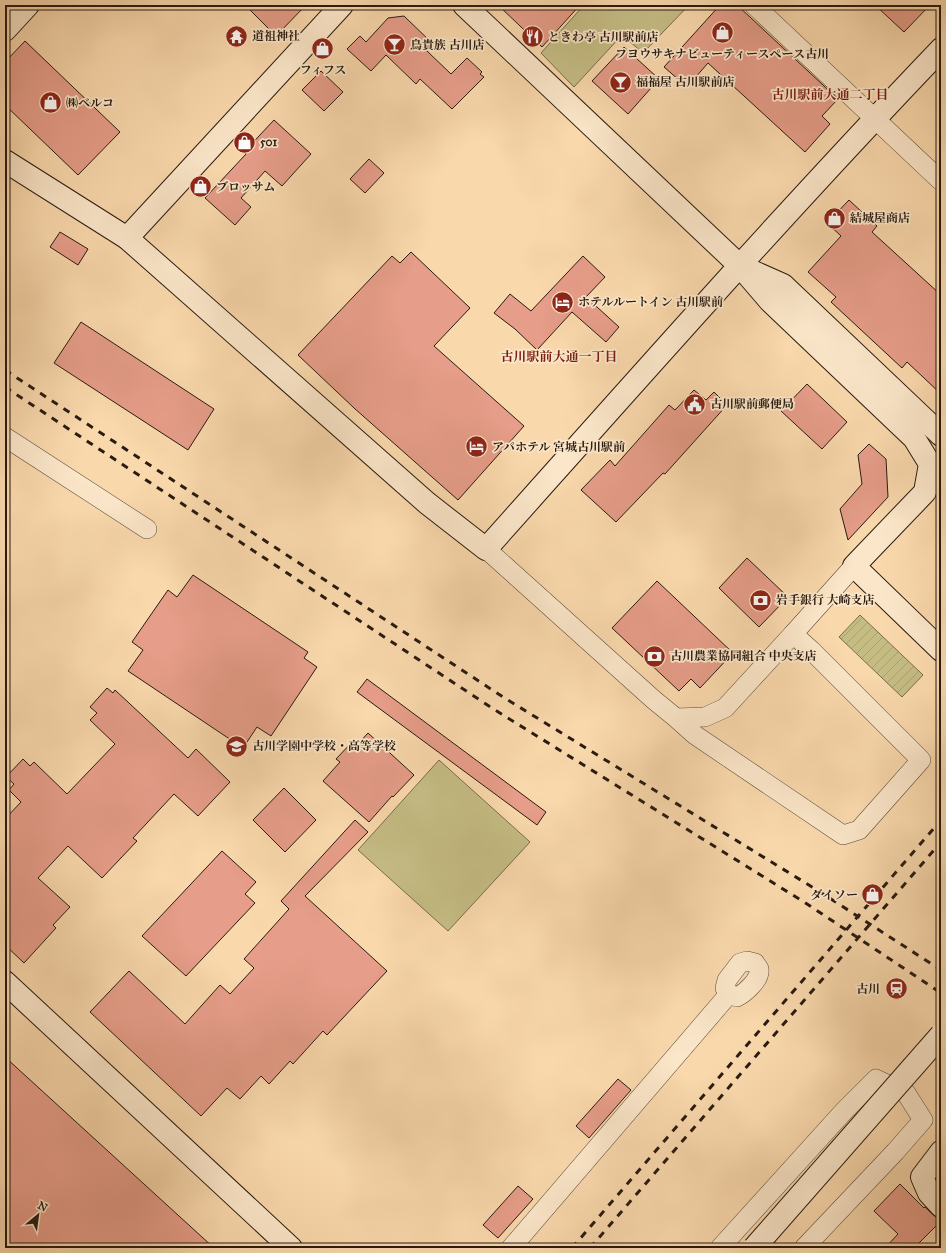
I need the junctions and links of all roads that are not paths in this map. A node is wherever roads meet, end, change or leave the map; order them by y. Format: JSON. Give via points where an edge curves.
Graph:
{"nodes":[{"id":1,"x":342,"y":5,"type":"edge"},
{"id":2,"x":464,"y":5,"type":"edge"},
{"id":3,"x":754,"y":5,"type":"edge"},
{"id":4,"x":941,"y":49,"type":"edge"},
{"id":5,"x":875,"y":118,"type":"junction"},
{"id":6,"x":5,"y":161,"type":"edge"},
{"id":7,"x":941,"y":181,"type":"edge"},
{"id":8,"x":127,"y":238,"type":"junction"},
{"id":9,"x":740,"y":266,"type":"junction"},
{"id":10,"x":941,"y":435,"type":"edge"},
{"id":11,"x":5,"y":436,"type":"edge"},
{"id":12,"x":147,"y":529,"type":"dead end"},
{"id":13,"x":486,"y":548,"type":"junction"},
{"id":14,"x":854,"y":566,"type":"junction"},
{"id":15,"x":793,"y":634,"type":"junction"},
{"id":16,"x":941,"y":650,"type":"edge"},
{"id":17,"x":676,"y":718,"type":"junction"},
{"id":18,"x":5,"y":982,"type":"edge"},
{"id":19,"x":729,"y":994,"type":"dead end"},
{"id":20,"x":941,"y":1035,"type":"edge"},
{"id":21,"x":941,"y":1152,"type":"edge"},
{"id":22,"x":941,"y":1206,"type":"edge"},
{"id":23,"x":291,"y":1248,"type":"edge"},
{"id":24,"x":511,"y":1248,"type":"edge"},
{"id":25,"x":720,"y":1248,"type":"edge"},
{"id":26,"x":754,"y":1248,"type":"edge"},
{"id":27,"x":804,"y":1248,"type":"edge"}],
"edges":[{"from":1,"to":8,"type":"street"},
{"from":2,"to":9,"type":"street"},
{"from":3,"to":5,"type":"street"},
{"from":4,"to":5,"type":"street"},
{"from":5,"to":7,"type":"street"},
{"from":5,"to":9,"type":"street"},
{"from":6,"to":8,"type":"street"},
{"from":8,"to":13,"type":"street","via":[[427,503]]},
{"from":9,"to":10,"type":"street","via":[[782,286]]},
{"from":9,"to":13,"type":"street"},
{"from":9,"to":14,"type":"street","via":[[770,301],[914,438],[930,464],[925,492]]},
{"from":11,"to":12,"type":"street"},
{"from":13,"to":17,"type":"street"},
{"from":14,"to":15,"type":"street"},
{"from":14,"to":16,"type":"street"},
{"from":15,"to":17,"type":"street","via":[[725,708],[705,717]]},
{"from":15,"to":17,"type":"street","via":[[921,760],[859,830],[843,835],[695,735]]},
{"from":18,"to":23,"type":"street"},
{"from":19,"to":24,"type":"street"},
{"from":20,"to":26,"type":"street","bridge":true},
{"from":21,"to":22,"type":"street","via":[[922,1177],[929,1193]]},
{"from":25,"to":27,"type":"street","via":[[876,1079],[906,1093],[923,1120]]}]}
